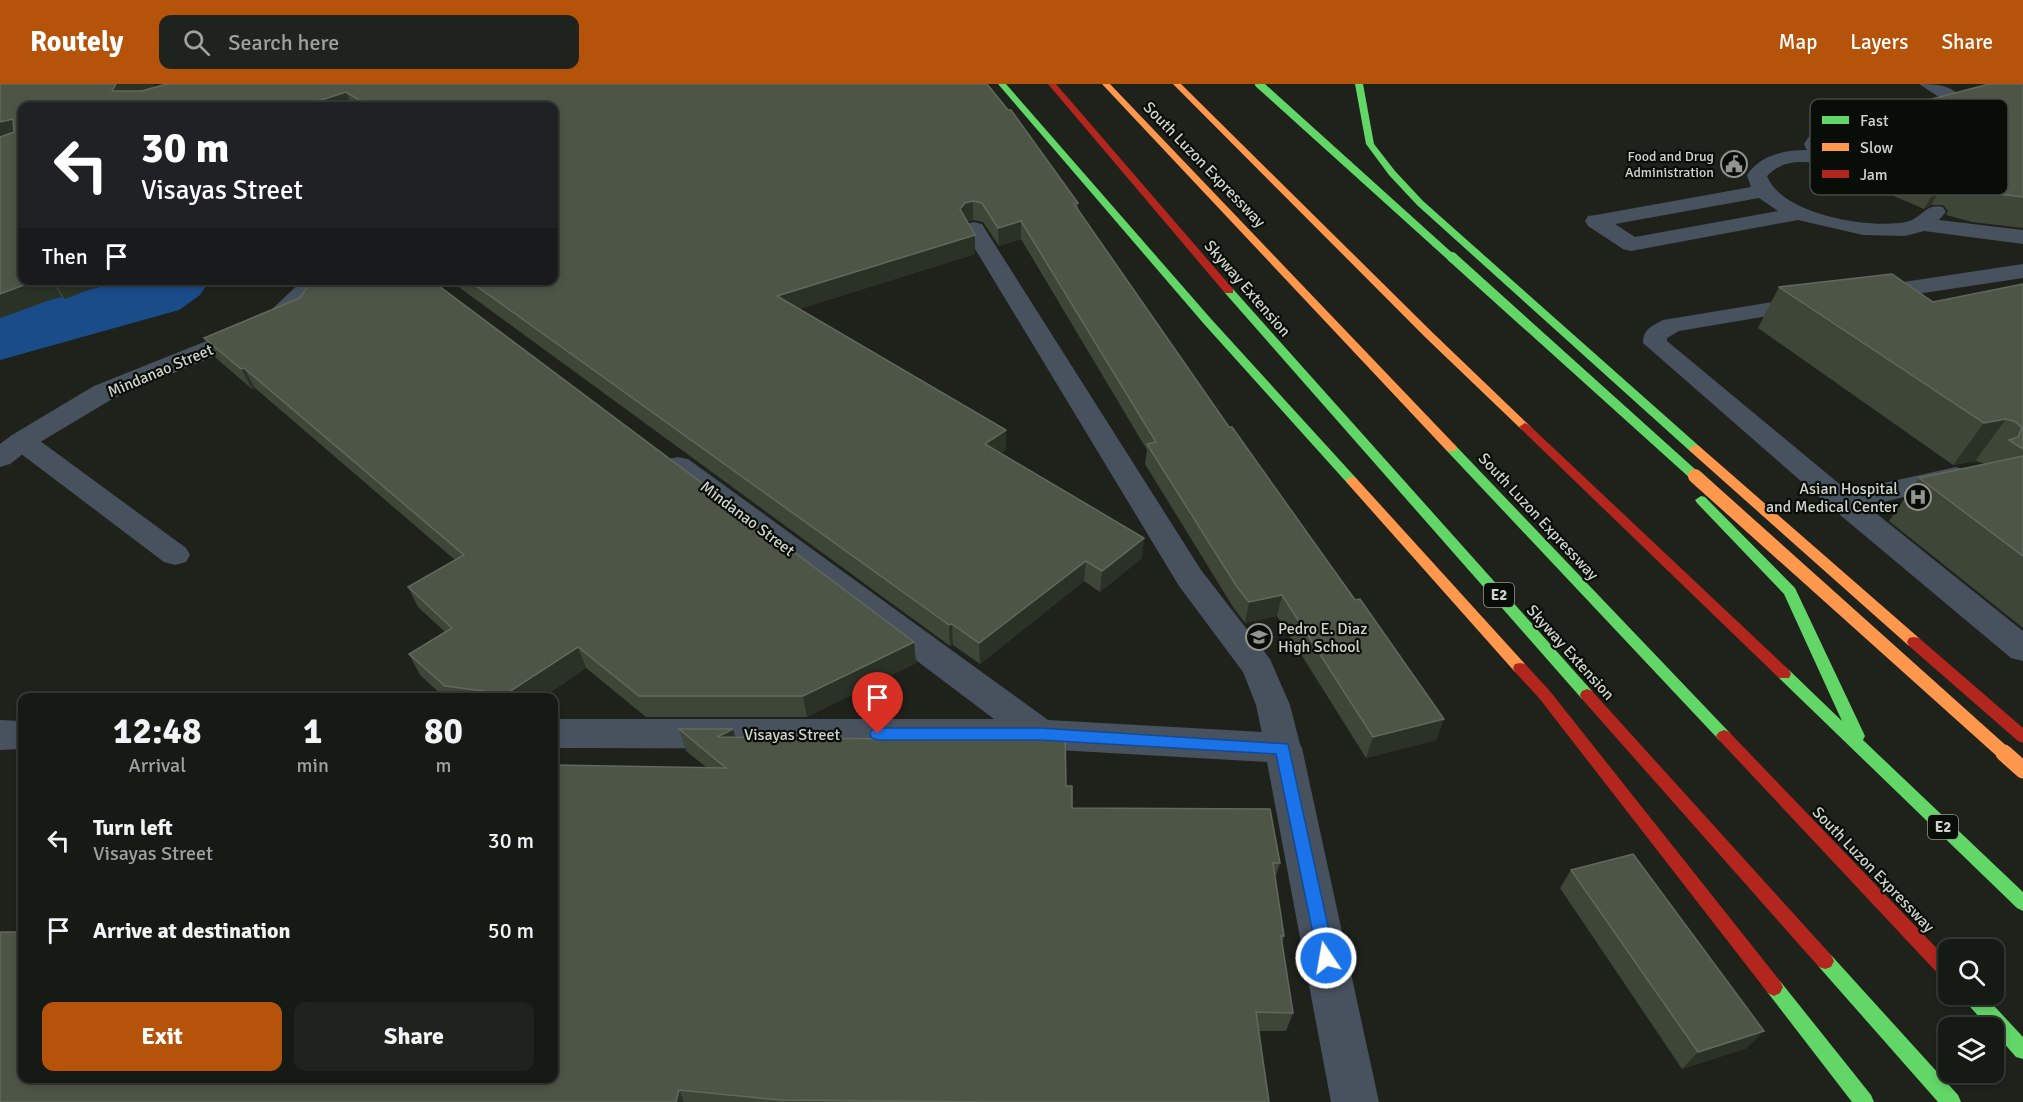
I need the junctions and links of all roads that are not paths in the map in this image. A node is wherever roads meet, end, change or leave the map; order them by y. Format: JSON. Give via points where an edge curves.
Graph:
{"nodes":[{"id":1,"x":1002,"y":84,"type":"edge"},
{"id":2,"x":1052,"y":84,"type":"edge"},
{"id":3,"x":1106,"y":84,"type":"edge"},
{"id":4,"x":1177,"y":84,"type":"edge"},
{"id":5,"x":1258,"y":84,"type":"edge"},
{"id":6,"x":1266,"y":84,"type":"edge"},
{"id":7,"x":1359,"y":84,"type":"edge"},
{"id":8,"x":1928,"y":84,"type":"edge"},
{"id":9,"x":1953,"y":99,"type":"edge"},
{"id":10,"x":1810,"y":157,"type":"edge"},
{"id":11,"x":1763,"y":191,"type":"junction"},
{"id":12,"x":1799,"y":213,"type":"junction"},
{"id":13,"x":974,"y":229,"type":"edge"},
{"id":14,"x":2023,"y":237,"type":"edge"},
{"id":15,"x":2023,"y":271,"type":"edge"},
{"id":16,"x":313,"y":285,"type":"edge"},
{"id":17,"x":11,"y":449,"type":"edge"},
{"id":18,"x":657,"y":450,"type":"edge"},
{"id":19,"x":1974,"y":472,"type":"edge"},
{"id":20,"x":1843,"y":502,"type":"junction"},
{"id":21,"x":175,"y":555,"type":"dead end"},
{"id":22,"x":2023,"y":649,"type":"edge"},
{"id":23,"x":558,"y":734,"type":"edge"},
{"id":24,"x":1040,"y":734,"type":"junction"},
{"id":25,"x":0,"y":735,"type":"edge"},
{"id":26,"x":18,"y":735,"type":"edge"},
{"id":27,"x":2023,"y":738,"type":"edge"},
{"id":28,"x":1283,"y":748,"type":"junction"},
{"id":29,"x":1864,"y":752,"type":"junction"},
{"id":30,"x":2023,"y":770,"type":"edge"},
{"id":31,"x":2023,"y":903,"type":"edge"},
{"id":32,"x":1938,"y":961,"type":"edge"},
{"id":33,"x":1980,"y":1005,"type":"edge"},
{"id":34,"x":2023,"y":1050,"type":"edge"},
{"id":35,"x":1355,"y":1102,"type":"edge"},
{"id":36,"x":1864,"y":1102,"type":"edge"},
{"id":37,"x":1951,"y":1102,"type":"edge"}],
"edges":[{"from":1,"to":36,"type":"highway","via":[[1208,322],[1544,694]]},
{"from":2,"to":37,"type":"highway","name":"Skyway Extension","number":"E2","via":[[1280,351]]},
{"from":3,"to":32,"type":"highway","name":"South Luzon Expressway"},
{"from":4,"to":29,"type":"highway","number":"E2","via":[[1429,335]]},
{"from":5,"to":30,"type":"highway","bridge":true},
{"from":6,"to":29,"type":"highway","bridge":true,"via":[[1272,104],[1300,133],[1675,472],[1790,591]]},
{"from":7,"to":27,"type":"highway","via":[[1370,144],[1420,203]]},
{"from":8,"to":9,"type":"lane"},
{"from":10,"to":11,"type":"lane","via":[[1764,165],[1757,175]]},
{"from":11,"to":12,"type":"lane"},
{"from":11,"to":12,"type":"lane","via":[[1596,221],[1631,244]]},
{"from":12,"to":14,"type":"lane","via":[[1827,223],[1867,229],[1902,229],[1928,218]]},
{"from":13,"to":28,"type":"lane","via":[[1190,578],[1258,668],[1273,705]]},
{"from":15,"to":20,"type":"lane","via":[[1672,325],[1655,335],[1655,343]]},
{"from":16,"to":17,"type":"street","name":"Mindanao Street","via":[[279,317],[104,392]]},
{"from":17,"to":21,"type":"lane"},
{"from":18,"to":24,"type":"street","name":"Mindanao Street"},
{"from":19,"to":20,"type":"lane"},
{"from":20,"to":22,"type":"lane"},
{"from":23,"to":24,"type":"street","name":"Visayas Street"},
{"from":24,"to":28,"type":"street","name":"Visayas Street"},
{"from":25,"to":26,"type":"street"},
{"from":28,"to":35,"type":"street"},
{"from":29,"to":31,"type":"highway","number":"E2"},
{"from":33,"to":34,"type":"highway"}]}
